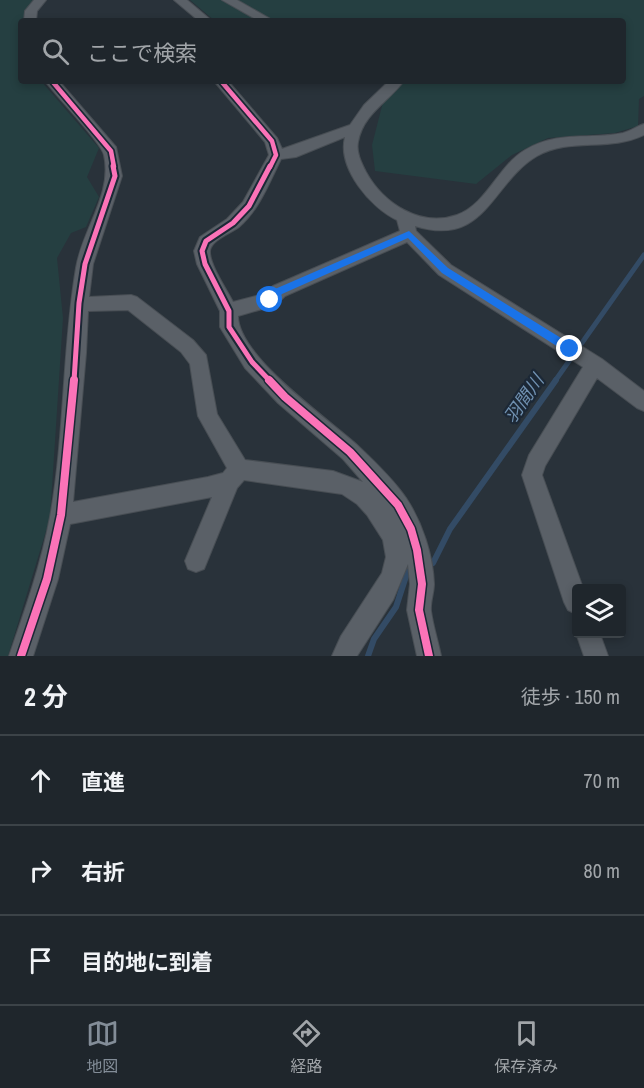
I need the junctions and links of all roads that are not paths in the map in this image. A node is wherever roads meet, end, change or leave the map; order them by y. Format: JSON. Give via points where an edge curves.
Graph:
{"nodes":[{"id":1,"x":40,"y":0,"type":"edge"},
{"id":2,"x":180,"y":0,"type":"edge"},
{"id":3,"x":228,"y":0,"type":"edge"},
{"id":4,"x":30,"y":18,"type":"edge"},
{"id":5,"x":202,"y":18,"type":"edge"},
{"id":6,"x":262,"y":18,"type":"edge"},
{"id":7,"x":55,"y":84,"type":"edge"},
{"id":8,"x":224,"y":84,"type":"edge"},
{"id":9,"x":393,"y":84,"type":"edge"},
{"id":10,"x":356,"y":128,"type":"junction"},
{"id":11,"x":644,"y":129,"type":"edge"},
{"id":12,"x":276,"y":155,"type":"junction"},
{"id":13,"x":406,"y":226,"type":"junction"},
{"id":14,"x":78,"y":303,"type":"junction"},
{"id":15,"x":229,"y":311,"type":"junction"},
{"id":16,"x":582,"y":356,"type":"junction"},
{"id":17,"x":644,"y":402,"type":"edge"},
{"id":18,"x":235,"y":475,"type":"junction"},
{"id":19,"x":62,"y":515,"type":"junction"},
{"id":20,"x":407,"y":551,"type":"junction"},
{"id":21,"x":196,"y":561,"type":"dead end"},
{"id":22,"x":572,"y":590,"type":"edge"},
{"id":23,"x":590,"y":638,"type":"edge"},
{"id":24,"x":21,"y":656,"type":"edge"},
{"id":25,"x":344,"y":656,"type":"edge"},
{"id":26,"x":429,"y":656,"type":"edge"},
{"id":27,"x":596,"y":656,"type":"edge"}],
"edges":[{"from":1,"to":4,"type":"street"},
{"from":2,"to":5,"type":"street"},
{"from":3,"to":6,"type":"street"},
{"from":7,"to":14,"type":"street","via":[[111,151],[115,176],[85,264]]},
{"from":8,"to":12,"type":"street","via":[[272,141]]},
{"from":9,"to":10,"type":"street","via":[[377,98]]},
{"from":10,"to":12,"type":"street"},
{"from":10,"to":13,"type":"street","via":[[351,142],[352,157],[361,176],[376,199]]},
{"from":11,"to":13,"type":"street","via":[[623,138],[551,144],[518,160],[501,177],[478,212],[463,220]]},
{"from":12,"to":15,"type":"street","via":[[249,206],[233,223],[206,240],[202,251]]},
{"from":13,"to":15,"type":"street","via":[[279,291],[270,300]]},
{"from":13,"to":16,"type":"street","via":[[445,270]]},
{"from":14,"to":18,"type":"street","via":[[131,302],[186,346],[199,361],[208,416]]},
{"from":14,"to":19,"type":"street"},
{"from":15,"to":20,"type":"street","via":[[229,327],[252,362],[285,397],[351,452],[398,505],[411,529]]},
{"from":16,"to":17,"type":"street"},
{"from":16,"to":22,"type":"street","via":[[532,475]]},
{"from":18,"to":19,"type":"street","via":[[208,488]]},
{"from":18,"to":20,"type":"street","via":[[332,479],[353,487],[371,501]]},
{"from":18,"to":21,"type":"street"},
{"from":19,"to":24,"type":"street","via":[[47,579]]},
{"from":20,"to":25,"type":"street"},
{"from":20,"to":26,"type":"street","via":[[422,584],[419,610]]},
{"from":23,"to":27,"type":"street"}]}
